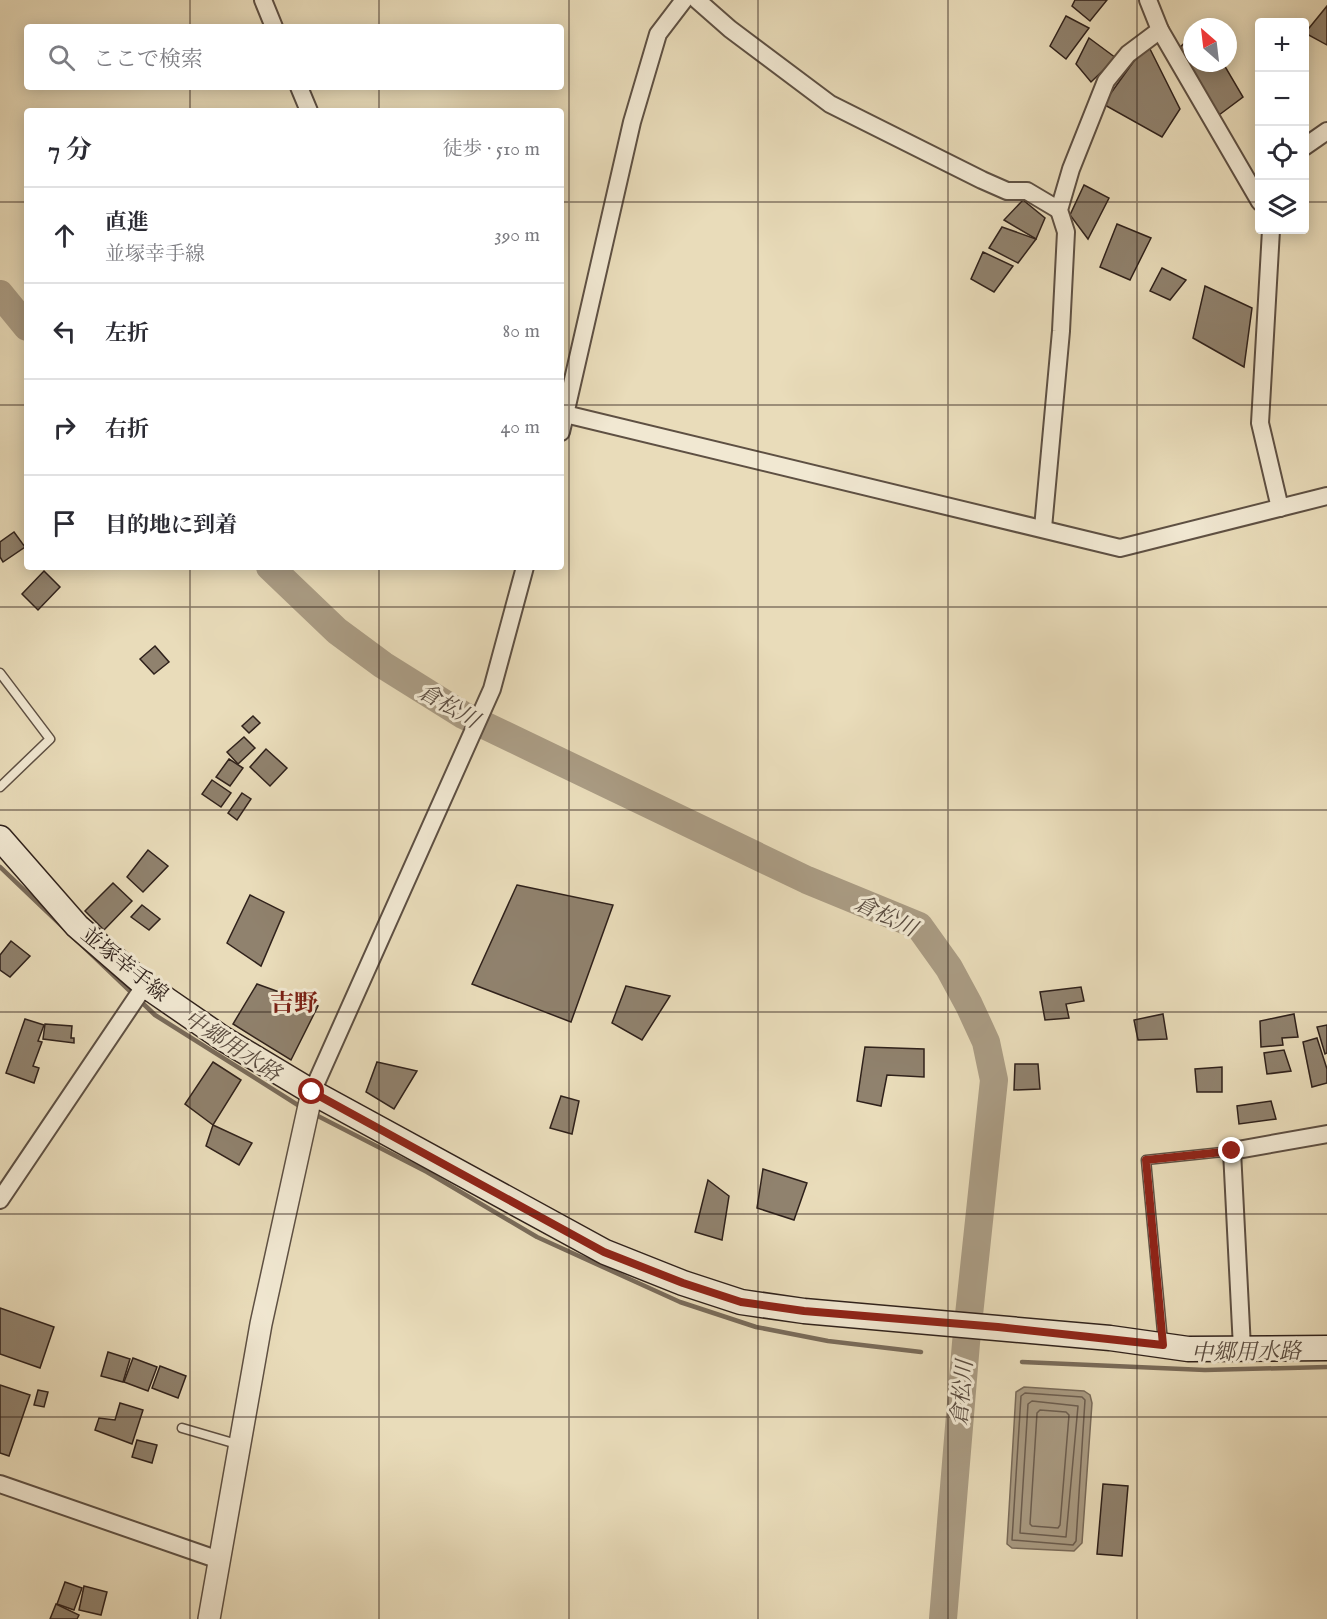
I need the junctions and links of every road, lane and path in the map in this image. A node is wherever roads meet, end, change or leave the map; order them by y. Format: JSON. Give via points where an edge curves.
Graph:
{"nodes":[{"id":1,"x":263,"y":0,"type":"edge"},
{"id":2,"x":684,"y":0,"type":"edge"},
{"id":3,"x":697,"y":0,"type":"edge"},
{"id":4,"x":1149,"y":0,"type":"edge"},
{"id":5,"x":273,"y":24,"type":"edge"},
{"id":6,"x":1160,"y":30,"type":"junction"},
{"id":7,"x":301,"y":90,"type":"edge"},
{"id":8,"x":308,"y":108,"type":"edge"},
{"id":9,"x":1327,"y":131,"type":"edge"},
{"id":10,"x":1309,"y":144,"type":"edge"},
{"id":11,"x":1254,"y":183,"type":"edge"},
{"id":12,"x":1059,"y":210,"type":"junction"},
{"id":13,"x":1271,"y":234,"type":"edge"},
{"id":14,"x":564,"y":410,"type":"edge"},
{"id":15,"x":564,"y":414,"type":"edge"},
{"id":16,"x":1327,"y":496,"type":"edge"},
{"id":17,"x":1280,"y":508,"type":"junction"},
{"id":18,"x":1043,"y":528,"type":"junction"},
{"id":19,"x":524,"y":570,"type":"edge"},
{"id":20,"x":0,"y":673,"type":"edge"},
{"id":21,"x":0,"y":786,"type":"edge"},
{"id":22,"x":0,"y":839,"type":"edge"},
{"id":23,"x":145,"y":985,"type":"junction"},
{"id":24,"x":312,"y":1092,"type":"junction"},
{"id":25,"x":1327,"y":1134,"type":"edge"},
{"id":26,"x":1232,"y":1151,"type":"junction"},
{"id":27,"x":0,"y":1200,"type":"edge"},
{"id":28,"x":1163,"y":1345,"type":"junction"},
{"id":29,"x":1242,"y":1348,"type":"junction"},
{"id":30,"x":1327,"y":1348,"type":"edge"},
{"id":31,"x":182,"y":1428,"type":"dead end"},
{"id":32,"x":240,"y":1445,"type":"junction"},
{"id":33,"x":0,"y":1484,"type":"edge"},
{"id":34,"x":219,"y":1560,"type":"junction"},
{"id":35,"x":209,"y":1619,"type":"edge"}],
"edges":[{"from":1,"to":5,"type":"street"},
{"from":2,"to":14,"type":"street","via":[[658,34],[632,122]]},
{"from":3,"to":12,"type":"street","via":[[830,104],[982,180],[1007,191],[1027,191]]},
{"from":4,"to":6,"type":"street"},
{"from":6,"to":11,"type":"street"},
{"from":6,"to":12,"type":"street","via":[[1128,54],[1106,81],[1071,168]]},
{"from":7,"to":8,"type":"street"},
{"from":9,"to":10,"type":"street"},
{"from":12,"to":18,"type":"street","via":[[1066,232],[1062,320]]},
{"from":13,"to":17,"type":"street","via":[[1260,423]]},
{"from":15,"to":18,"type":"street"},
{"from":16,"to":17,"type":"street"},
{"from":17,"to":18,"type":"street","via":[[1120,548]]},
{"from":19,"to":24,"type":"street","via":[[492,689],[471,741]]},
{"from":20,"to":21,"type":"lane","via":[[50,739]]},
{"from":22,"to":23,"type":"main road","name":"並塚幸手線","via":[[77,926]]},
{"from":23,"to":24,"type":"main road","name":"並塚幸手線","via":[[222,1038]]},
{"from":23,"to":27,"type":"street"},
{"from":24,"to":28,"type":"main road","name":"並塚幸手線","via":[[604,1252],[741,1302]]},
{"from":24,"to":32,"type":"street","via":[[261,1324]]},
{"from":25,"to":26,"type":"street"},
{"from":26,"to":28,"type":"lane","via":[[1146,1160]]},
{"from":26,"to":29,"type":"street"},
{"from":28,"to":29,"type":"main road","name":"並塚幸手線","via":[[1188,1349]]},
{"from":29,"to":30,"type":"main road","name":"並塚幸手線"},
{"from":31,"to":32,"type":"lane"},
{"from":32,"to":34,"type":"street"},
{"from":33,"to":34,"type":"street"},
{"from":34,"to":35,"type":"street"}]}
